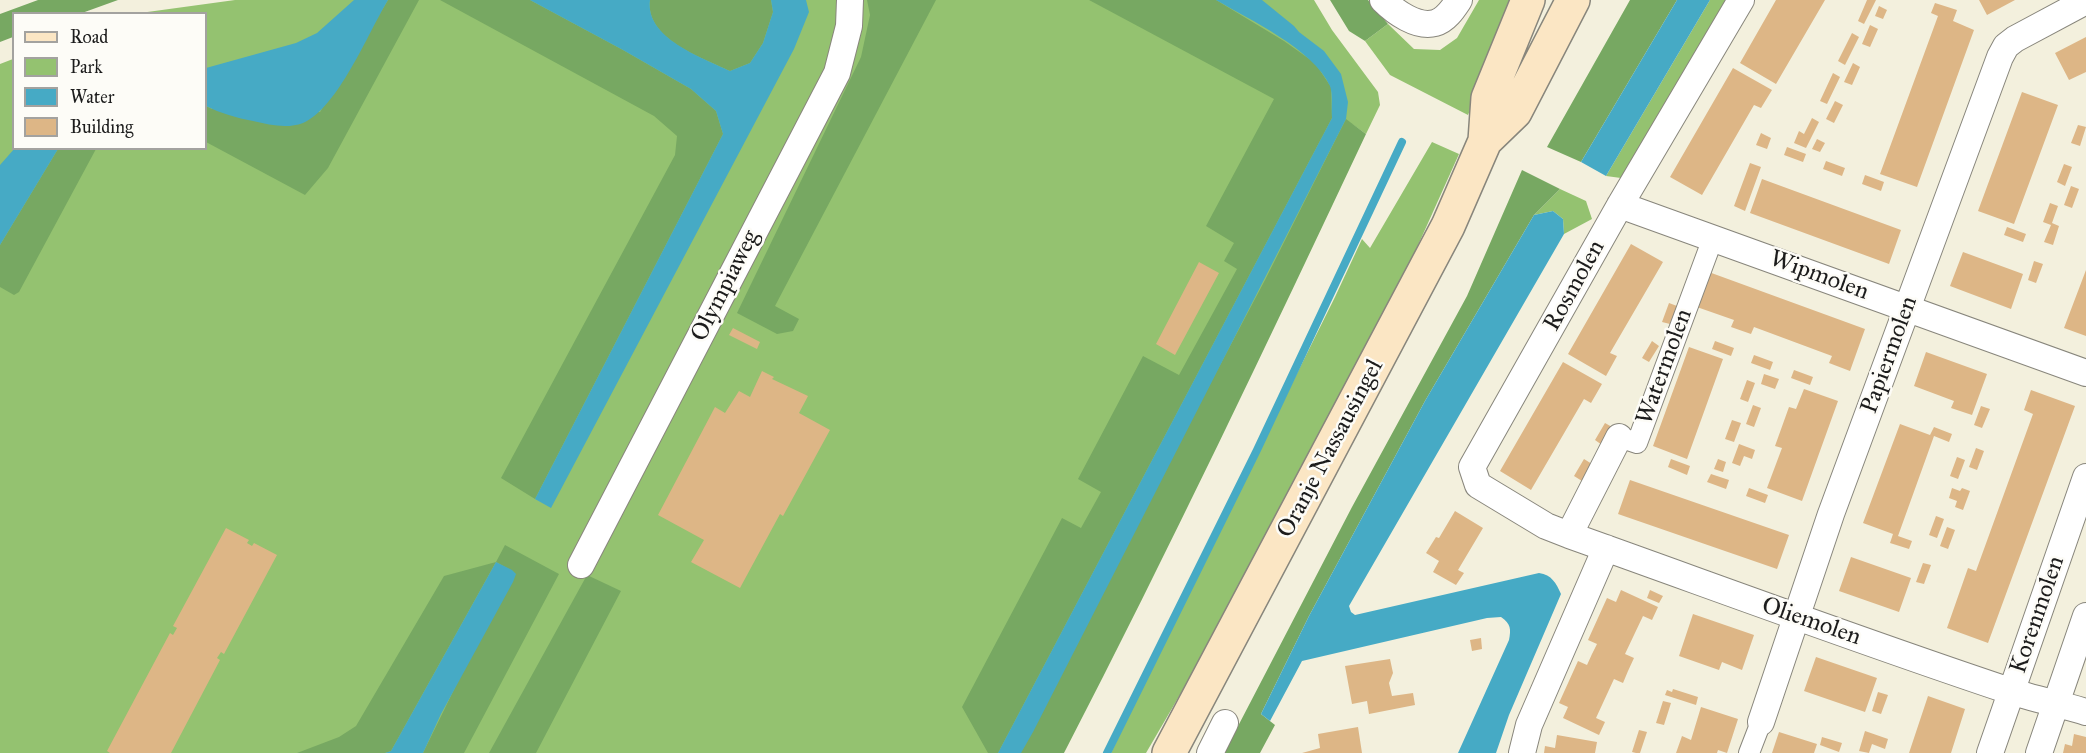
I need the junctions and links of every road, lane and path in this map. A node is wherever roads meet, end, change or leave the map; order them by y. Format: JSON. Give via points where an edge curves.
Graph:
{"nodes":[{"id":1,"x":850,"y":0,"type":"edge"},
{"id":2,"x":1383,"y":0,"type":"edge"},
{"id":3,"x":1459,"y":0,"type":"edge"},
{"id":4,"x":1528,"y":0,"type":"edge"},
{"id":5,"x":1573,"y":0,"type":"edge"},
{"id":6,"x":1741,"y":0,"type":"edge"},
{"id":7,"x":2086,"y":1,"type":"edge"},
{"id":8,"x":1502,"y":105,"type":"junction"},
{"id":9,"x":1620,"y":205,"type":"junction"},
{"id":10,"x":1713,"y":238,"type":"junction"},
{"id":11,"x":1908,"y":308,"type":"junction"},
{"id":12,"x":2086,"y":373,"type":"edge"},
{"id":13,"x":1619,"y":437,"type":"joint"},
{"id":14,"x":2086,"y":477,"type":"edge"},
{"id":15,"x":1569,"y":535,"type":"junction"},
{"id":16,"x":1606,"y":549,"type":"junction"},
{"id":17,"x":581,"y":566,"type":"dead end"},
{"id":18,"x":2086,"y":616,"type":"edge"},
{"id":19,"x":1796,"y":618,"type":"junction"},
{"id":20,"x":2011,"y":691,"type":"junction"},
{"id":21,"x":2056,"y":702,"type":"junction"},
{"id":22,"x":2086,"y":712,"type":"edge"},
{"id":23,"x":1761,"y":722,"type":"joint"},
{"id":24,"x":1225,"y":723,"type":"dead end"},
{"id":25,"x":1169,"y":753,"type":"edge"},
{"id":26,"x":1210,"y":753,"type":"edge"},
{"id":27,"x":1522,"y":753,"type":"edge"},
{"id":28,"x":1749,"y":753,"type":"edge"},
{"id":29,"x":1990,"y":753,"type":"edge"},
{"id":30,"x":2039,"y":753,"type":"edge"}],
"edges":[{"from":1,"to":17,"type":"street","name":"Olympiaweg","via":[[849,26],[837,73]]},
{"from":2,"to":3,"type":"street","via":[[1410,21],[1433,24],[1445,18]]},
{"from":4,"to":8,"type":"main road","name":"Oranje Nassausingel"},
{"from":5,"to":8,"type":"main road","name":"Oranje Nassausingel"},
{"from":6,"to":9,"type":"street","name":"Rosmolen"},
{"from":7,"to":11,"type":"street","name":"Papiermolen","via":[[2015,39],[2000,57]]},
{"from":8,"to":25,"type":"main road","name":"Oranje Nassausingel","via":[[1442,237]]},
{"from":9,"to":10,"type":"street","name":"Wipmolen"},
{"from":9,"to":15,"type":"street","name":"Rosmolen","via":[[1472,467],[1478,484],[1546,526]]},
{"from":10,"to":11,"type":"street","name":"Wipmolen"},
{"from":10,"to":13,"type":"street","name":"Watermolen","via":[[1637,443]]},
{"from":11,"to":12,"type":"street","name":"Wipmolen"},
{"from":11,"to":19,"type":"street","name":"Papiermolen"},
{"from":13,"to":15,"type":"street","name":"Watermolen"},
{"from":14,"to":20,"type":"street","name":"Korenmolen"},
{"from":15,"to":16,"type":"street","name":"Oliemolen"},
{"from":16,"to":19,"type":"street","name":"Oliemolen"},
{"from":16,"to":27,"type":"street","via":[[1529,725]]},
{"from":18,"to":21,"type":"street","name":"Korenmolen"},
{"from":19,"to":20,"type":"street","name":"Oliemolen"},
{"from":19,"to":23,"type":"street","name":"Papiermolen"},
{"from":20,"to":21,"type":"street","name":"Oliemolen"},
{"from":20,"to":29,"type":"street","name":"Korenmolen"},
{"from":21,"to":22,"type":"street","name":"Oliemolen"},
{"from":21,"to":30,"type":"street","name":"Korenmolen"},
{"from":23,"to":28,"type":"street","name":"Papiermolen"},
{"from":24,"to":26,"type":"street"}]}
